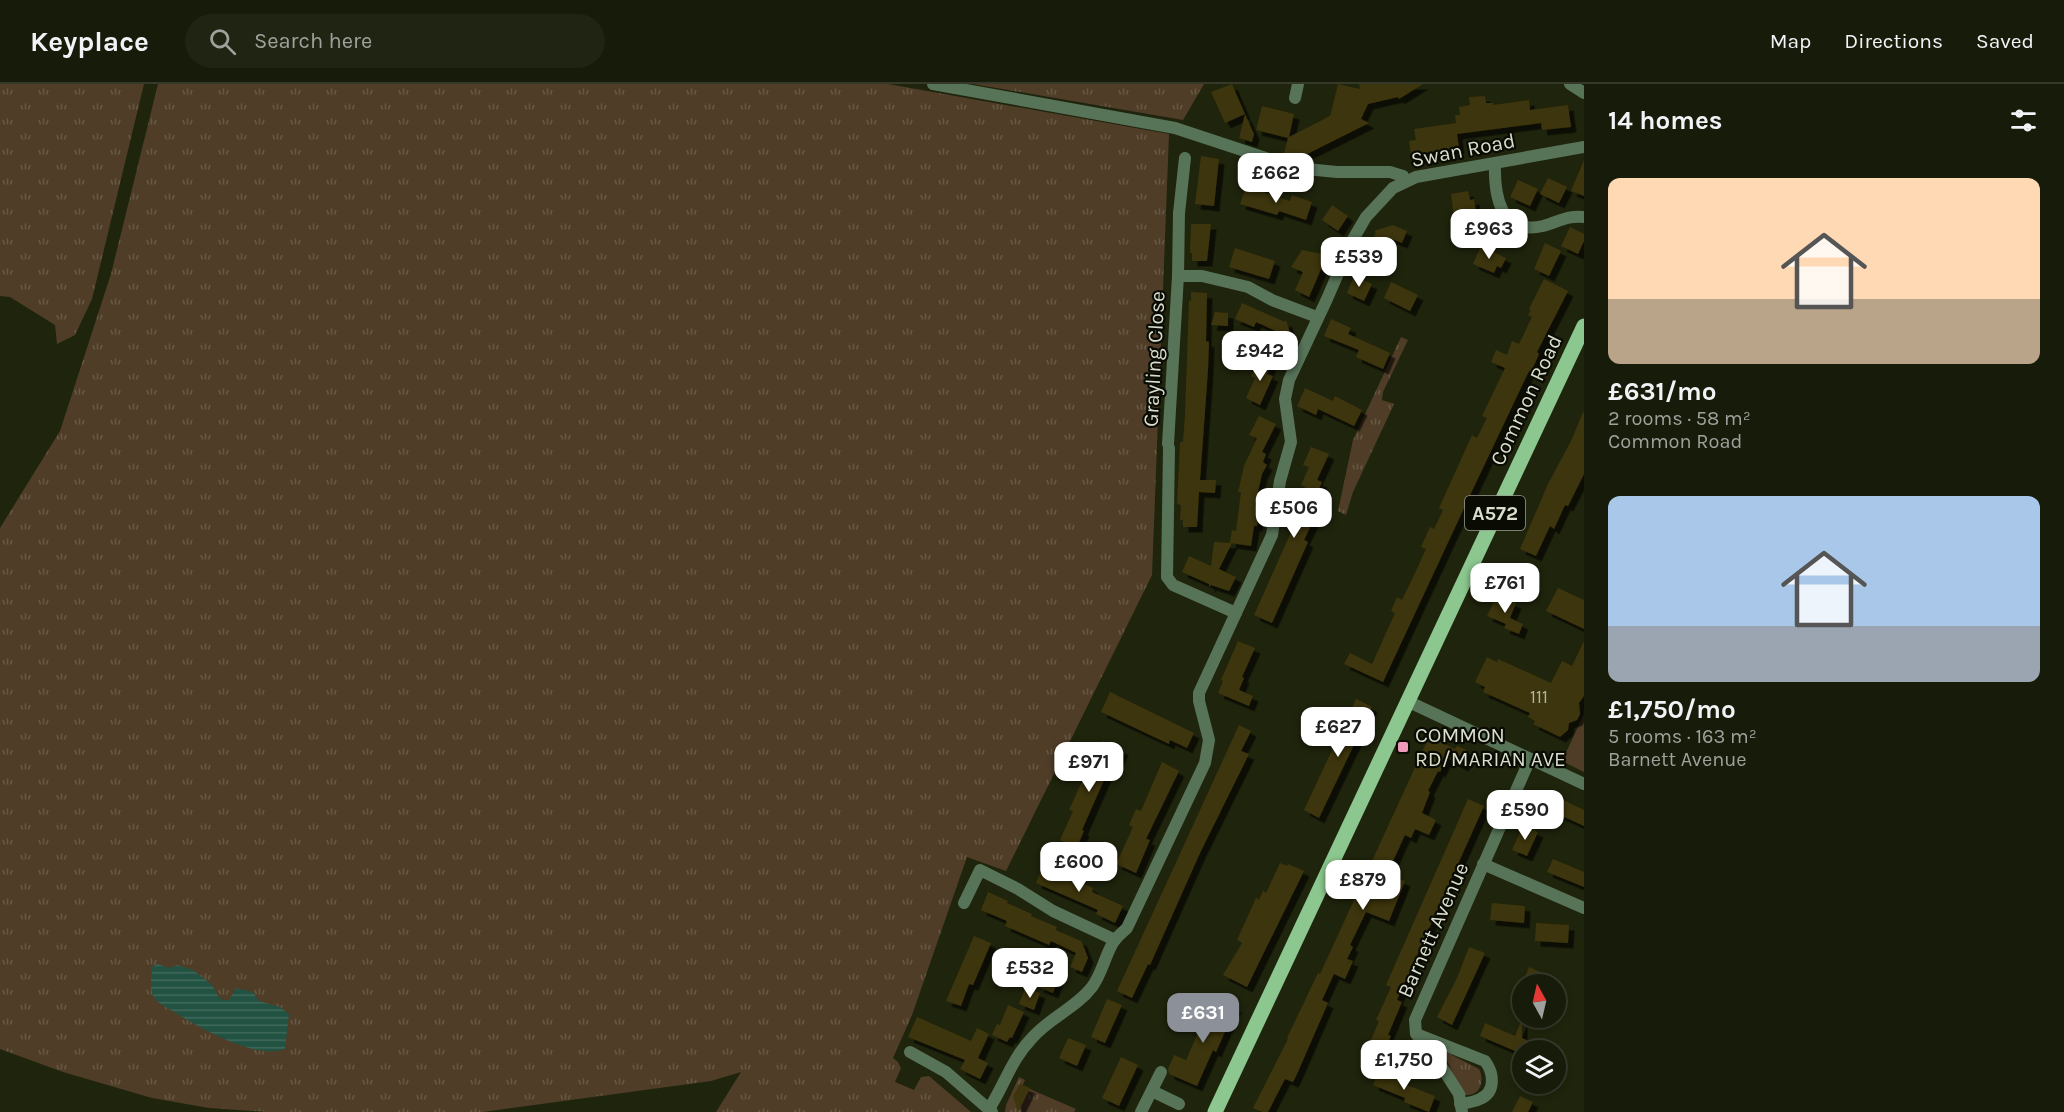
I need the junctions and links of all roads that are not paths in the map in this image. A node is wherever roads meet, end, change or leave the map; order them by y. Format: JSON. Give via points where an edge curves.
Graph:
{"nodes":[{"id":1,"x":933,"y":84,"type":"edge"},
{"id":2,"x":1298,"y":84,"type":"edge"},
{"id":3,"x":1570,"y":84,"type":"edge"},
{"id":4,"x":1584,"y":93,"type":"edge"},
{"id":5,"x":1295,"y":98,"type":"dead end"},
{"id":6,"x":1584,"y":147,"type":"edge"},
{"id":7,"x":1185,"y":158,"type":"dead end"},
{"id":8,"x":1495,"y":163,"type":"junction"},
{"id":9,"x":1404,"y":182,"type":"junction"},
{"id":10,"x":1584,"y":217,"type":"edge"},
{"id":11,"x":1178,"y":276,"type":"junction"},
{"id":12,"x":1317,"y":317,"type":"junction"},
{"id":13,"x":1584,"y":326,"type":"edge"},
{"id":14,"x":1236,"y":613,"type":"junction"},
{"id":15,"x":1407,"y":701,"type":"junction"},
{"id":16,"x":1530,"y":759,"type":"junction"},
{"id":17,"x":1584,"y":784,"type":"edge"},
{"id":18,"x":1483,"y":864,"type":"junction"},
{"id":19,"x":964,"y":903,"type":"dead end"},
{"id":20,"x":1584,"y":908,"type":"edge"},
{"id":21,"x":1115,"y":940,"type":"junction"},
{"id":22,"x":1416,"y":1034,"type":"junction"},
{"id":23,"x":910,"y":1052,"type":"dead end"},
{"id":24,"x":1161,"y":1072,"type":"dead end"},
{"id":25,"x":1152,"y":1091,"type":"junction"},
{"id":26,"x":1179,"y":1104,"type":"dead end"},
{"id":27,"x":1461,"y":1108,"type":"edge"},
{"id":28,"x":991,"y":1110,"type":"edge"},
{"id":29,"x":1141,"y":1112,"type":"edge"},
{"id":30,"x":1215,"y":1112,"type":"edge"}],
"edges":[{"from":1,"to":9,"type":"street","name":"Swan Road","via":[[1175,128],[1306,169],[1390,172],[1403,176]]},
{"from":2,"to":5,"type":"street"},
{"from":3,"to":4,"type":"street"},
{"from":6,"to":8,"type":"street","name":"Swan Road"},
{"from":7,"to":11,"type":"street","name":"Grayling Close"},
{"from":8,"to":9,"type":"street","name":"Swan Road"},
{"from":8,"to":10,"type":"street","via":[[1499,205],[1514,224],[1536,227],[1571,216]]},
{"from":9,"to":12,"type":"street","via":[[1384,196],[1366,217]]},
{"from":11,"to":12,"type":"street","name":"Grayling Close","via":[[1202,276],[1248,287]]},
{"from":11,"to":14,"type":"street","name":"Grayling Close","via":[[1167,576],[1173,585]]},
{"from":12,"to":14,"type":"street","via":[[1286,388],[1291,442],[1272,535]]},
{"from":13,"to":15,"type":"main road","name":"Common Road","number":"A572"},
{"from":14,"to":21,"type":"street","via":[[1199,693],[1209,740],[1205,763],[1127,928]]},
{"from":15,"to":16,"type":"street"},
{"from":15,"to":30,"type":"main road","name":"Common Road","number":"A572"},
{"from":16,"to":17,"type":"street"},
{"from":16,"to":18,"type":"street","name":"Barnett Avenue"},
{"from":18,"to":20,"type":"street"},
{"from":18,"to":22,"type":"street","name":"Barnett Avenue","via":[[1415,1020]]},
{"from":19,"to":21,"type":"street","via":[[980,870],[1053,912]]},
{"from":21,"to":28,"type":"street","via":[[1093,986],[1019,1052]]},
{"from":22,"to":27,"type":"street","via":[[1459,1094]]},
{"from":22,"to":27,"type":"street","via":[[1485,1061],[1490,1067],[1492,1079],[1487,1094]]},
{"from":23,"to":28,"type":"street","via":[[946,1071]]},
{"from":24,"to":25,"type":"street"},
{"from":25,"to":26,"type":"street"},
{"from":25,"to":29,"type":"street"}]}
